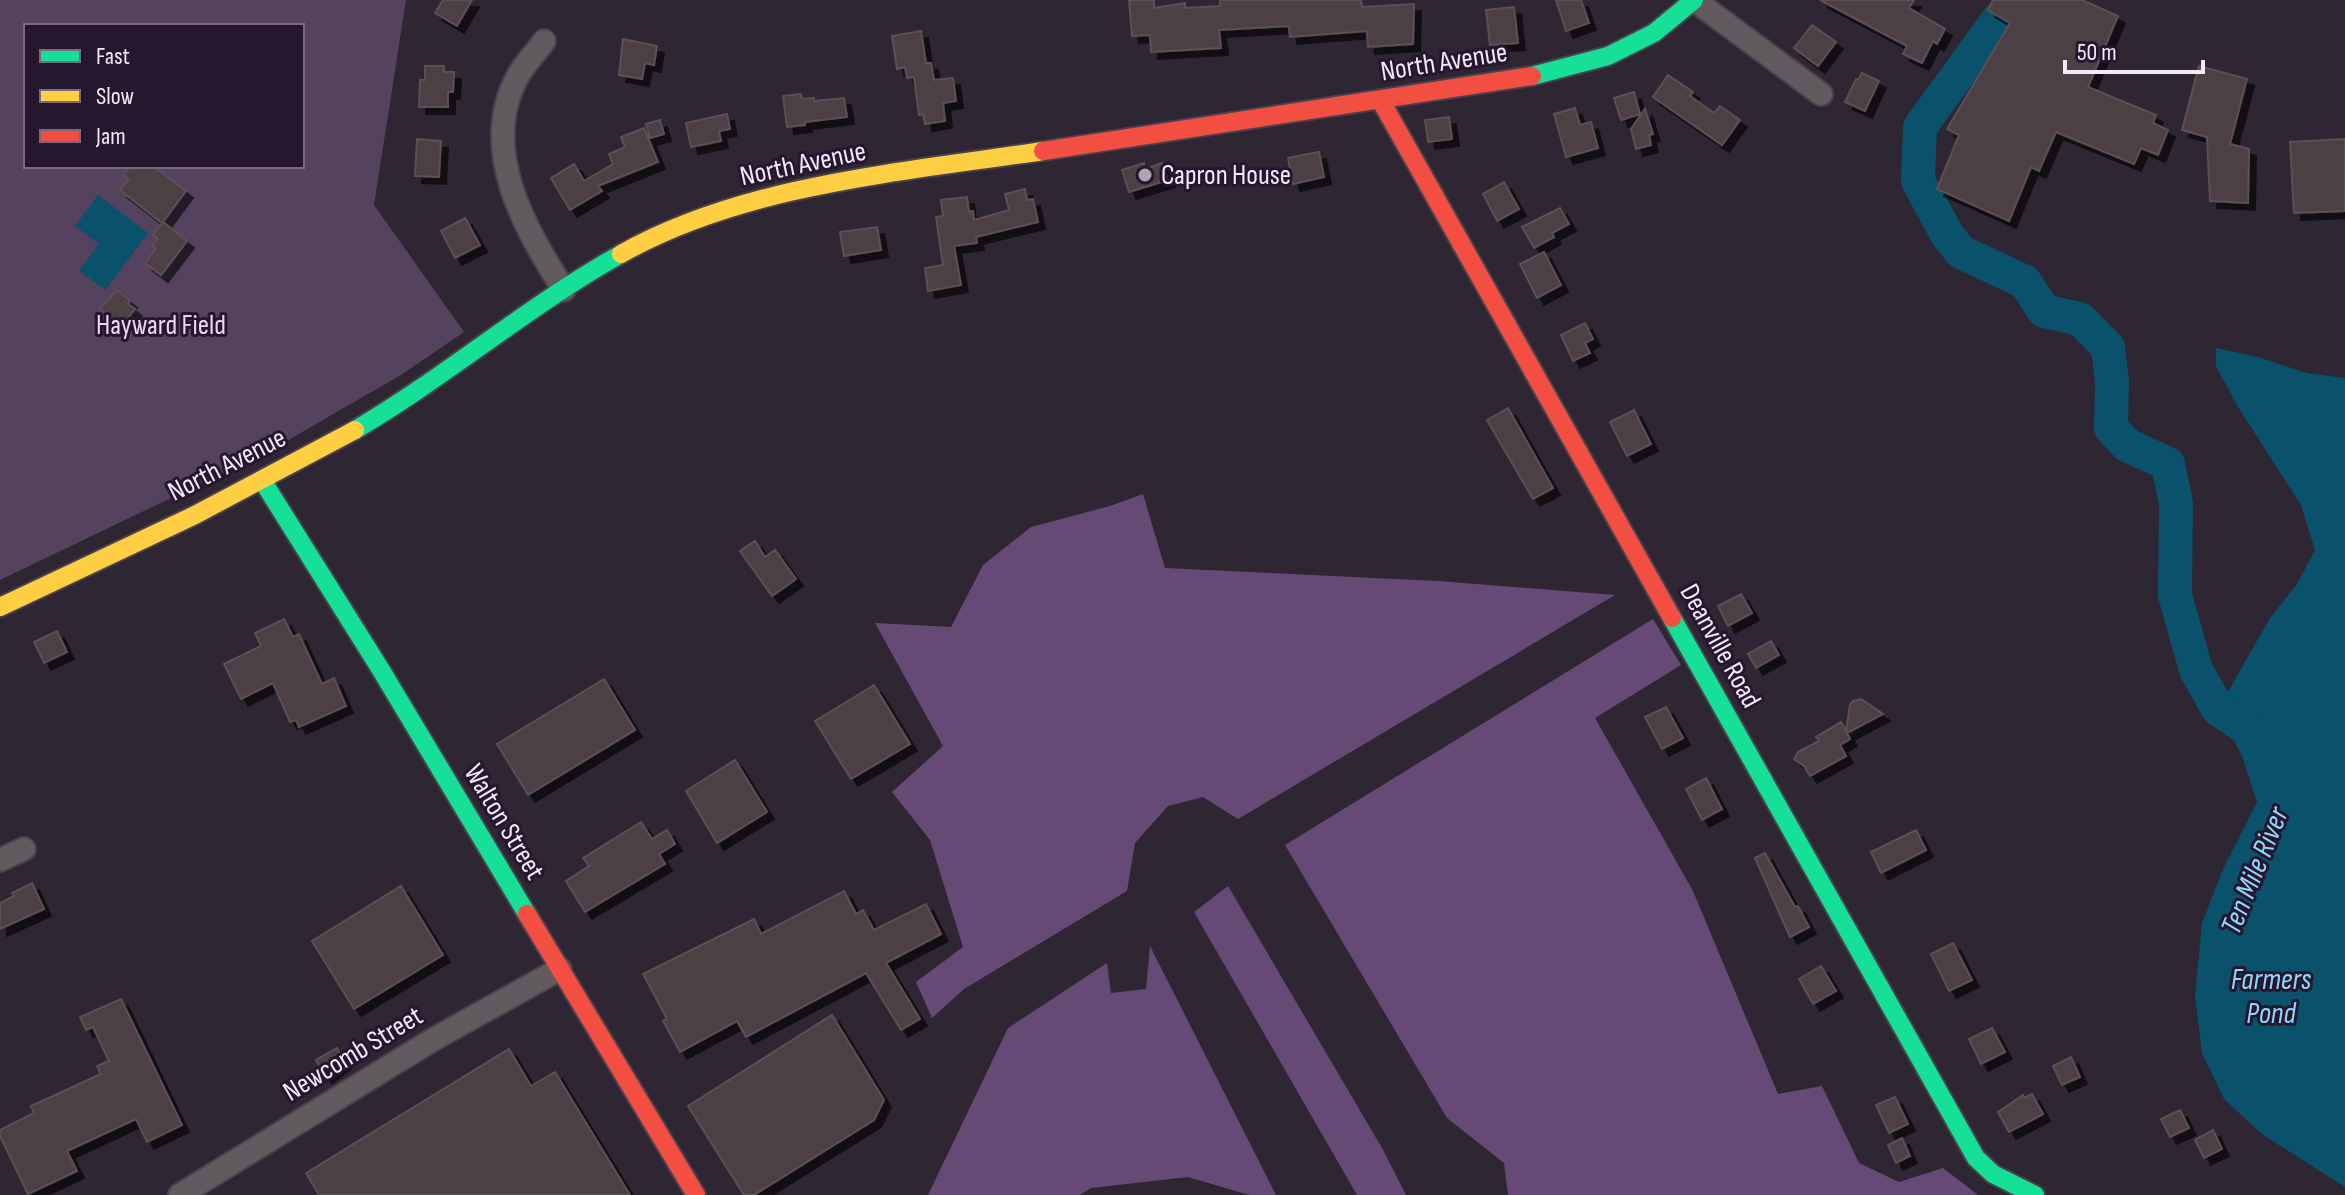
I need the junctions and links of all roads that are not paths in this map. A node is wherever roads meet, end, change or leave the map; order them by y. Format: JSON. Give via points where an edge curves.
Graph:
{"nodes":[{"id":1,"x":1694,"y":0,"type":"edge"},
{"id":2,"x":544,"y":41,"type":"dead end"},
{"id":3,"x":1821,"y":94,"type":"dead end"},
{"id":4,"x":1381,"y":101,"type":"junction"},
{"id":5,"x":564,"y":290,"type":"junction"},
{"id":6,"x":262,"y":480,"type":"junction"},
{"id":7,"x":0,"y":607,"type":"edge"},
{"id":8,"x":24,"y":849,"type":"dead end"},
{"id":9,"x":0,"y":860,"type":"edge"},
{"id":10,"x":560,"y":969,"type":"junction"},
{"id":11,"x":180,"y":1195,"type":"edge"},
{"id":12,"x":696,"y":1195,"type":"edge"},
{"id":13,"x":2035,"y":1195,"type":"edge"}],
"edges":[{"from":1,"to":3,"type":"street"},
{"from":1,"to":4,"type":"street","name":"North Avenue","via":[[1654,33],[1608,56],[1544,74]]},
{"from":2,"to":5,"type":"street","via":[[518,76],[507,109],[503,154],[535,244]]},
{"from":4,"to":5,"type":"street","name":"North Avenue","via":[[798,190],[664,233]]},
{"from":4,"to":13,"type":"street","name":"Deanville Road","via":[[1976,1158],[1993,1174]]},
{"from":5,"to":6,"type":"street","name":"North Avenue","via":[[384,413]]},
{"from":6,"to":7,"type":"street","name":"North Avenue"},
{"from":6,"to":10,"type":"street","name":"Walton Street"},
{"from":8,"to":9,"type":"street"},
{"from":10,"to":11,"type":"street","name":"Newcomb Street","via":[[434,1039]]},
{"from":10,"to":12,"type":"street","name":"Walton Street"}]}
